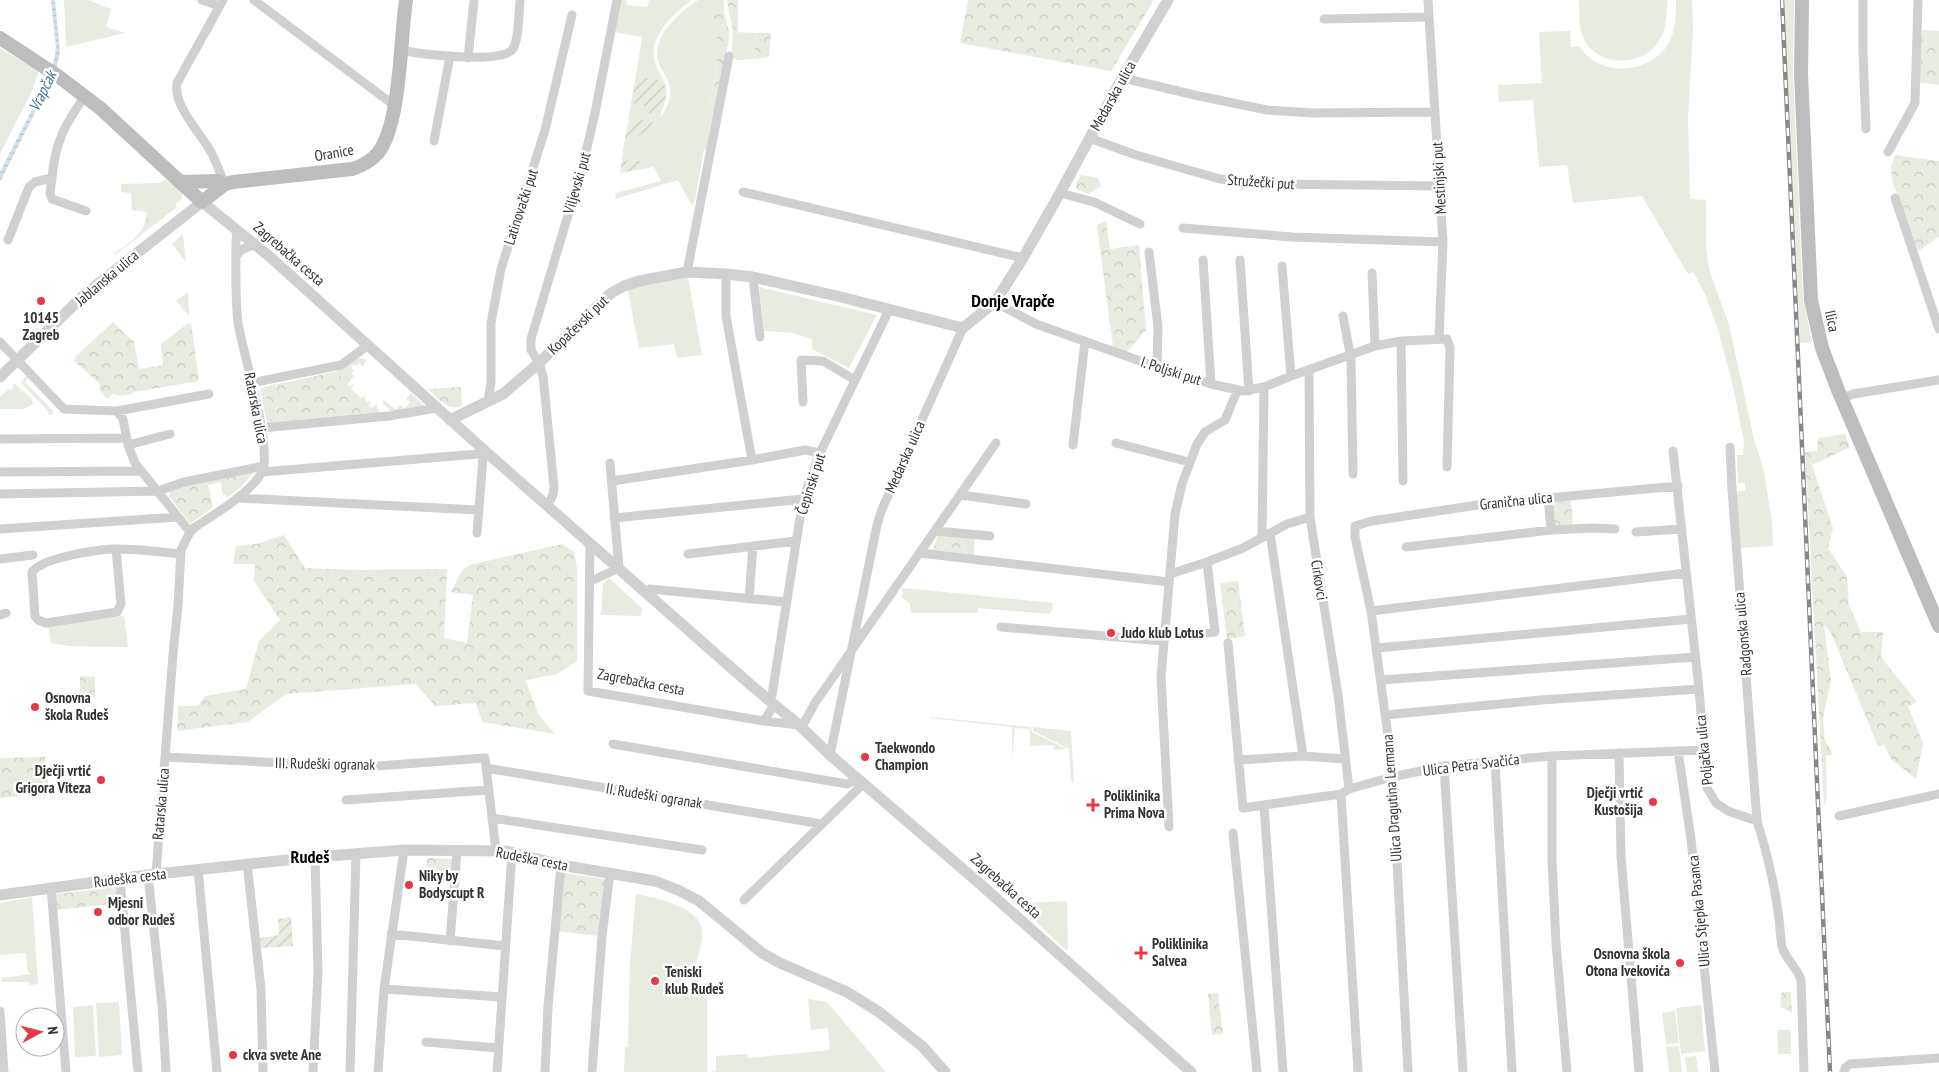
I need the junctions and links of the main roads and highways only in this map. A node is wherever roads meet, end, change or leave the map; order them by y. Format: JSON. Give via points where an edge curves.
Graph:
{"nodes":[{"id":1,"x":406,"y":0,"type":"edge"},
{"id":2,"x":1802,"y":0,"type":"edge"},
{"id":3,"x":0,"y":38,"type":"edge"},
{"id":4,"x":180,"y":182,"type":"junction"},
{"id":5,"x":224,"y":184,"type":"junction"},
{"id":6,"x":202,"y":202,"type":"joint"},
{"id":7,"x":1939,"y":626,"type":"edge"}],
"edges":[{"from":1,"to":5,"type":"main road","name":"Oranice","via":[[395,106],[382,146],[373,158],[362,166],[346,170]]},
{"from":2,"to":7,"type":"main road","name":"Ilica","via":[[1801,74],[1811,300],[1822,348],[1841,399]]},
{"from":3,"to":4,"type":"main road","name":"Zagrebačka cesta","via":[[58,76],[114,119]]},
{"from":4,"to":5,"type":"main road","via":[[217,181]]},
{"from":4,"to":6,"type":"main road","name":"Zagrebačka cesta"},
{"from":5,"to":6,"type":"main road","name":"Oranice"}]}
